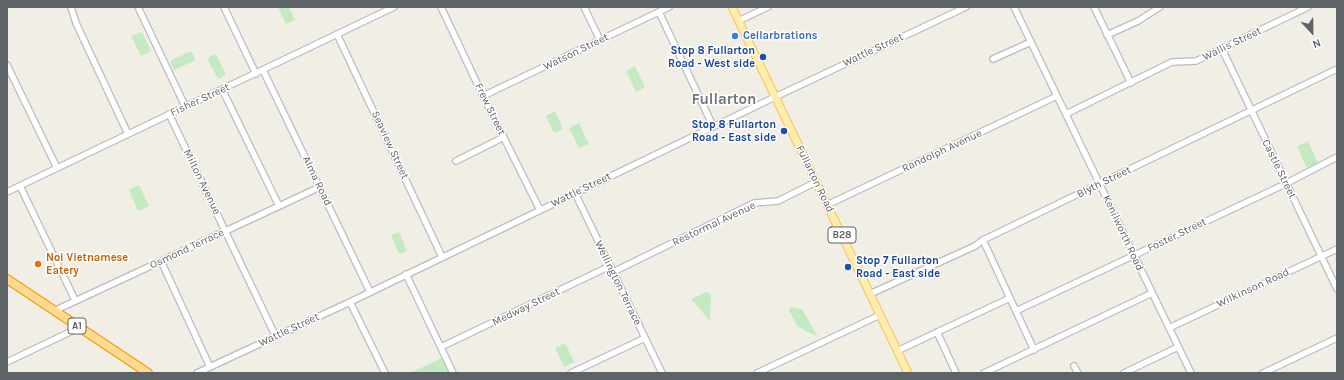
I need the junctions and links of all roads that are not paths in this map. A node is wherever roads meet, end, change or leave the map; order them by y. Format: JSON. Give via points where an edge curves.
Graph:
{"nodes":[{"id":1,"x":71,"y":7,"type":"edge"},
{"id":2,"x":138,"y":7,"type":"edge"},
{"id":3,"x":224,"y":7,"type":"edge"},
{"id":4,"x":394,"y":7,"type":"edge"},
{"id":5,"x":441,"y":7,"type":"edge"},
{"id":6,"x":584,"y":7,"type":"edge"},
{"id":7,"x":669,"y":7,"type":"edge"},
{"id":8,"x":732,"y":7,"type":"edge"},
{"id":9,"x":768,"y":7,"type":"edge"},
{"id":10,"x":966,"y":7,"type":"edge"},
{"id":11,"x":1014,"y":7,"type":"edge"},
{"id":12,"x":1094,"y":7,"type":"edge"},
{"id":13,"x":1160,"y":7,"type":"edge"},
{"id":14,"x":1308,"y":7,"type":"edge"},
{"id":15,"x":954,"y":10,"type":"edge"},
{"id":16,"x":659,"y":12,"type":"junction"},
{"id":17,"x":738,"y":21,"type":"junction"},
{"id":18,"x":337,"y":34,"type":"junction"},
{"id":19,"x":1107,"y":35,"type":"junction"},
{"id":20,"x":600,"y":40,"type":"junction"},
{"id":21,"x":1031,"y":42,"type":"junction"},
{"id":22,"x":1222,"y":49,"type":"junction"},
{"id":23,"x":993,"y":59,"type":"dead end"},
{"id":24,"x":7,"y":65,"type":"edge"},
{"id":25,"x":1337,"y":69,"type":"edge"},
{"id":26,"x":264,"y":70,"type":"junction"},
{"id":27,"x":256,"y":74,"type":"junction"},
{"id":28,"x":1131,"y":83,"type":"junction"},
{"id":29,"x":222,"y":89,"type":"junction"},
{"id":30,"x":483,"y":96,"type":"junction"},
{"id":31,"x":775,"y":96,"type":"junction"},
{"id":32,"x":1057,"y":96,"type":"junction"},
{"id":33,"x":185,"y":106,"type":"junction"},
{"id":34,"x":1251,"y":110,"type":"junction"},
{"id":35,"x":169,"y":114,"type":"junction"},
{"id":36,"x":1066,"y":114,"type":"junction"},
{"id":37,"x":713,"y":126,"type":"junction"},
{"id":38,"x":128,"y":134,"type":"junction"},
{"id":39,"x":504,"y":137,"type":"junction"},
{"id":40,"x":1337,"y":157,"type":"edge"},
{"id":41,"x":456,"y":161,"type":"dead end"},
{"id":42,"x":57,"y":168,"type":"junction"},
{"id":43,"x":816,"y":182,"type":"junction"},
{"id":44,"x":1285,"y":183,"type":"junction"},
{"id":45,"x":1100,"y":184,"type":"junction"},
{"id":46,"x":20,"y":186,"type":"junction"},
{"id":47,"x":320,"y":187,"type":"junction"},
{"id":48,"x":7,"y":192,"type":"edge"},
{"id":49,"x":575,"y":193,"type":"junction"},
{"id":50,"x":827,"y":205,"type":"junction"},
{"id":51,"x":279,"y":206,"type":"junction"},
{"id":52,"x":540,"y":210,"type":"junction"},
{"id":53,"x":225,"y":231,"type":"junction"},
{"id":54,"x":983,"y":240,"type":"junction"},
{"id":55,"x":1337,"y":249,"type":"edge"},
{"id":56,"x":1134,"y":256,"type":"junction"},
{"id":57,"x":1321,"y":256,"type":"junction"},
{"id":58,"x":442,"y":257,"type":"junction"},
{"id":59,"x":161,"y":261,"type":"junction"},
{"id":60,"x":610,"y":266,"type":"junction"},
{"id":61,"x":613,"y":272,"type":"junction"},
{"id":62,"x":406,"y":274,"type":"junction"},
{"id":63,"x":7,"y":280,"type":"edge"},
{"id":64,"x":1337,"y":289,"type":"edge"},
{"id":65,"x":370,"y":292,"type":"junction"},
{"id":66,"x":1152,"y":293,"type":"junction"},
{"id":67,"x":870,"y":294,"type":"junction"},
{"id":68,"x":1010,"y":298,"type":"junction"},
{"id":69,"x":75,"y":300,"type":"junction"},
{"id":70,"x":350,"y":302,"type":"junction"},
{"id":71,"x":54,"y":311,"type":"junction"},
{"id":72,"x":1016,"y":311,"type":"junction"},
{"id":73,"x":880,"y":315,"type":"junction"},
{"id":74,"x":78,"y":326,"type":"junction"},
{"id":75,"x":1169,"y":328,"type":"junction"},
{"id":76,"x":937,"y":332,"type":"junction"},
{"id":77,"x":276,"y":337,"type":"junction"},
{"id":78,"x":645,"y":338,"type":"junction"},
{"id":79,"x":1337,"y":338,"type":"edge"},
{"id":80,"x":441,"y":347,"type":"junction"},
{"id":81,"x":1178,"y":347,"type":"junction"},
{"id":82,"x":897,"y":350,"type":"junction"},
{"id":83,"x":1034,"y":350,"type":"junction"},
{"id":84,"x":7,"y":362,"type":"edge"},
{"id":85,"x":1074,"y":366,"type":"dead end"},
{"id":86,"x":210,"y":367,"type":"junction"},
{"id":87,"x":148,"y":373,"type":"edge"},
{"id":88,"x":196,"y":373,"type":"edge"},
{"id":89,"x":385,"y":373,"type":"edge"},
{"id":90,"x":453,"y":373,"type":"edge"},
{"id":91,"x":571,"y":373,"type":"edge"},
{"id":92,"x":662,"y":373,"type":"edge"},
{"id":93,"x":757,"y":373,"type":"edge"},
{"id":94,"x":908,"y":373,"type":"edge"},
{"id":95,"x":956,"y":373,"type":"edge"},
{"id":96,"x":984,"y":373,"type":"edge"},
{"id":97,"x":1078,"y":373,"type":"edge"},
{"id":98,"x":1124,"y":373,"type":"edge"},
{"id":99,"x":1191,"y":373,"type":"edge"},
{"id":100,"x":1263,"y":373,"type":"edge"}],
"edges":[{"from":1,"to":38,"type":"street"},
{"from":2,"to":33,"type":"street"},
{"from":3,"to":27,"type":"street"},
{"from":4,"to":18,"type":"street","name":"Fisher Street"},
{"from":5,"to":30,"type":"street","name":"Frew Street"},
{"from":6,"to":20,"type":"street"},
{"from":7,"to":16,"type":"street","name":"Watson Street"},
{"from":8,"to":17,"type":"main road","name":"Fullarton Road","number":"B28"},
{"from":9,"to":17,"type":"street"},
{"from":10,"to":15,"type":"street","name":"Wattle Street"},
{"from":11,"to":21,"type":"street","name":"Kenilworth Road"},
{"from":12,"to":19,"type":"street"},
{"from":13,"to":19,"type":"street","via":[[1138,21]]},
{"from":14,"to":22,"type":"street","name":"Wallis Street"},
{"from":15,"to":31,"type":"street","name":"Wattle Street"},
{"from":16,"to":20,"type":"street","name":"Watson Street"},
{"from":16,"to":37,"type":"street"},
{"from":17,"to":31,"type":"main road","name":"Fullarton Road","number":"B28"},
{"from":18,"to":26,"type":"street","name":"Fisher Street"},
{"from":18,"to":58,"type":"street","name":"Seaview Street"},
{"from":19,"to":28,"type":"street"},
{"from":20,"to":30,"type":"street","name":"Watson Street"},
{"from":21,"to":23,"type":"street"},
{"from":21,"to":32,"type":"street","name":"Kenilworth Road"},
{"from":22,"to":28,"type":"street","name":"Wallis Street","via":[[1196,61],[1172,62]]},
{"from":22,"to":34,"type":"street","name":"Castle Street"},
{"from":24,"to":42,"type":"street"},
{"from":25,"to":34,"type":"street","name":"Blyth Street"},
{"from":26,"to":27,"type":"street","name":"Fisher Street"},
{"from":26,"to":47,"type":"street","name":"Alma Road"},
{"from":27,"to":29,"type":"street","name":"Fisher Street"},
{"from":28,"to":36,"type":"street","name":"Wallis Street"},
{"from":29,"to":33,"type":"street","name":"Fisher Street"},
{"from":29,"to":51,"type":"street"},
{"from":30,"to":39,"type":"street","name":"Frew Street"},
{"from":31,"to":37,"type":"street","name":"Wattle Street"},
{"from":31,"to":43,"type":"main road","name":"Fullarton Road","number":"B28"},
{"from":32,"to":36,"type":"street","name":"Kenilworth Road"},
{"from":32,"to":50,"type":"street","name":"Randolph Avenue"},
{"from":33,"to":35,"type":"street","name":"Fisher Street"},
{"from":34,"to":44,"type":"street","name":"Castle Street"},
{"from":34,"to":45,"type":"street","name":"Blyth Street"},
{"from":35,"to":38,"type":"street","name":"Fisher Street"},
{"from":35,"to":53,"type":"street","name":"Milton Avenue"},
{"from":36,"to":45,"type":"street","name":"Kenilworth Road"},
{"from":37,"to":49,"type":"street","name":"Wattle Street"},
{"from":38,"to":42,"type":"street","name":"Fisher Street"},
{"from":39,"to":41,"type":"street"},
{"from":39,"to":52,"type":"street","name":"Frew Street"},
{"from":40,"to":44,"type":"street","name":"Foster Street"},
{"from":42,"to":46,"type":"street","name":"Fisher Street"},
{"from":43,"to":50,"type":"main road","name":"Fullarton Road","number":"B28"},
{"from":43,"to":61,"type":"street","name":"Restormal Avenue","via":[[778,200],[754,204]]},
{"from":44,"to":56,"type":"street","name":"Foster Street"},
{"from":44,"to":57,"type":"street","name":"Castle Street"},
{"from":45,"to":54,"type":"street","name":"Blyth Street"},
{"from":45,"to":56,"type":"street","name":"Kenilworth Road"},
{"from":46,"to":48,"type":"street","name":"Fisher Street"},
{"from":46,"to":69,"type":"street"},
{"from":47,"to":51,"type":"street","name":"Osmond Terrace"},
{"from":47,"to":65,"type":"street","name":"Alma Road"},
{"from":49,"to":52,"type":"street","name":"Wattle Street"},
{"from":49,"to":60,"type":"street","name":"Wellington Terrace"},
{"from":50,"to":67,"type":"main road","name":"Fullarton Road","number":"B28"},
{"from":51,"to":53,"type":"street","name":"Osmond Terrace"},
{"from":52,"to":58,"type":"street","name":"Wattle Street"},
{"from":53,"to":59,"type":"street","name":"Osmond Terrace"},
{"from":53,"to":77,"type":"street","name":"Milton Avenue"},
{"from":54,"to":67,"type":"street","name":"Blyth Street"},
{"from":54,"to":68,"type":"street"},
{"from":55,"to":57,"type":"street","name":"Wilkinson Road"},
{"from":56,"to":66,"type":"street","name":"Kenilworth Road"},
{"from":56,"to":72,"type":"street","name":"Foster Street"},
{"from":57,"to":64,"type":"street","name":"Castle Street"},
{"from":57,"to":75,"type":"street","name":"Wilkinson Road"},
{"from":58,"to":62,"type":"street","name":"Wattle Street"},
{"from":59,"to":69,"type":"street","name":"Osmond Terrace"},
{"from":59,"to":86,"type":"street"},
{"from":60,"to":61,"type":"street","name":"Wellington Terrace"},
{"from":60,"to":80,"type":"street","name":"Medway Street"},
{"from":61,"to":78,"type":"street","name":"Wellington Terrace"},
{"from":62,"to":65,"type":"street","name":"Wattle Street"},
{"from":62,"to":80,"type":"street"},
{"from":63,"to":71,"type":"highway","number":"A1"},
{"from":65,"to":70,"type":"street","name":"Wattle Street"},
{"from":66,"to":75,"type":"street","name":"Kenilworth Road"},
{"from":66,"to":83,"type":"street"},
{"from":67,"to":73,"type":"main road","name":"Fullarton Road","number":"B28"},
{"from":68,"to":72,"type":"street"},
{"from":68,"to":76,"type":"street"},
{"from":69,"to":71,"type":"street","name":"Osmond Terrace"},
{"from":70,"to":77,"type":"street","name":"Wattle Street"},
{"from":70,"to":89,"type":"street"},
{"from":71,"to":74,"type":"highway","number":"A1"},
{"from":72,"to":83,"type":"street"},
{"from":73,"to":82,"type":"main road","name":"Fullarton Road","number":"B28"},
{"from":73,"to":93,"type":"street"},
{"from":74,"to":84,"type":"street"},
{"from":74,"to":87,"type":"highway","number":"A1"},
{"from":75,"to":81,"type":"street","name":"Kenilworth Road"},
{"from":76,"to":82,"type":"street"},
{"from":76,"to":95,"type":"street"},
{"from":77,"to":86,"type":"street","name":"Wattle Street"},
{"from":78,"to":91,"type":"street"},
{"from":78,"to":92,"type":"street","name":"Wellington Terrace"},
{"from":79,"to":100,"type":"street"},
{"from":80,"to":90,"type":"street"},
{"from":81,"to":98,"type":"street"},
{"from":81,"to":99,"type":"street","name":"Kenilworth Road"},
{"from":82,"to":94,"type":"main road","name":"Fullarton Road","number":"B28"},
{"from":83,"to":96,"type":"street"},
{"from":85,"to":97,"type":"street"},
{"from":86,"to":88,"type":"street","name":"Wattle Street"}]}
